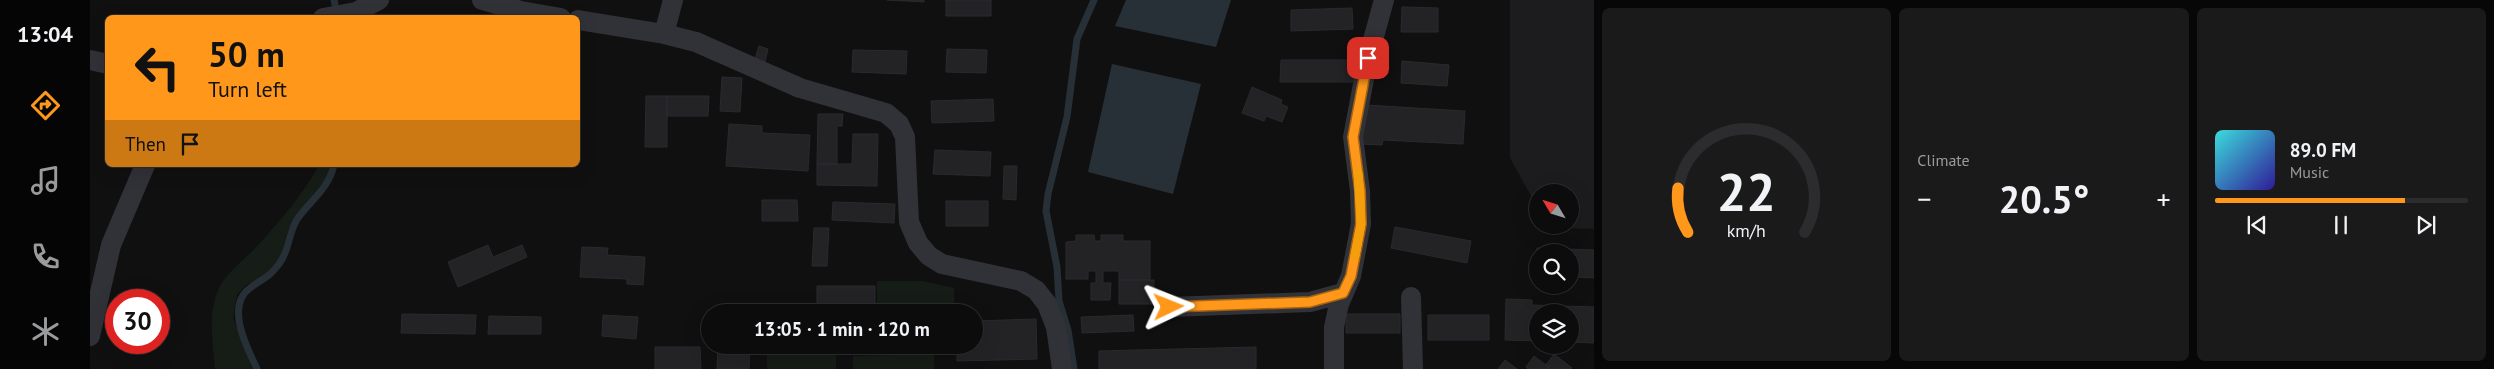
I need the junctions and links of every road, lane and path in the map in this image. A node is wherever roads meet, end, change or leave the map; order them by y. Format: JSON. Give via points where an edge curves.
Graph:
{"nodes":[{"id":1,"x":379,"y":0,"type":"edge"},
{"id":2,"x":482,"y":0,"type":"edge"},
{"id":3,"x":672,"y":0,"type":"edge"},
{"id":4,"x":1384,"y":0,"type":"edge"},
{"id":5,"x":340,"y":15,"type":"edge"},
{"id":6,"x":544,"y":15,"type":"edge"},
{"id":7,"x":580,"y":20,"type":"edge"},
{"id":8,"x":664,"y":34,"type":"junction"},
{"id":9,"x":90,"y":60,"type":"edge"},
{"id":10,"x":105,"y":63,"type":"edge"},
{"id":11,"x":144,"y":167,"type":"edge"},
{"id":12,"x":1343,"y":293,"type":"junction"},
{"id":13,"x":1411,"y":297,"type":"dead end"},
{"id":14,"x":1169,"y":307,"type":"dead end"},
{"id":15,"x":90,"y":336,"type":"edge"},
{"id":16,"x":1062,"y":369,"type":"edge"},
{"id":17,"x":1334,"y":369,"type":"edge"},
{"id":18,"x":1414,"y":369,"type":"edge"}],
"edges":[{"from":1,"to":5,"type":"street","via":[[356,12]]},
{"from":2,"to":6,"type":"street"},
{"from":3,"to":8,"type":"street"},
{"from":4,"to":12,"type":"street","via":[[1368,58],[1353,137],[1361,224],[1351,276]]},
{"from":7,"to":8,"type":"street"},
{"from":8,"to":16,"type":"street","via":[[696,42],[800,88],[886,113],[898,124],[904,137],[909,222],[918,243],[929,256],[942,264],[1020,281],[1036,290],[1047,304],[1056,327]]},
{"from":9,"to":10,"type":"street"},
{"from":11,"to":15,"type":"street","via":[[111,244]]},
{"from":12,"to":14,"type":"street","via":[[1310,302]]},
{"from":12,"to":17,"type":"street","via":[[1334,327]]},
{"from":13,"to":18,"type":"street"}]}
